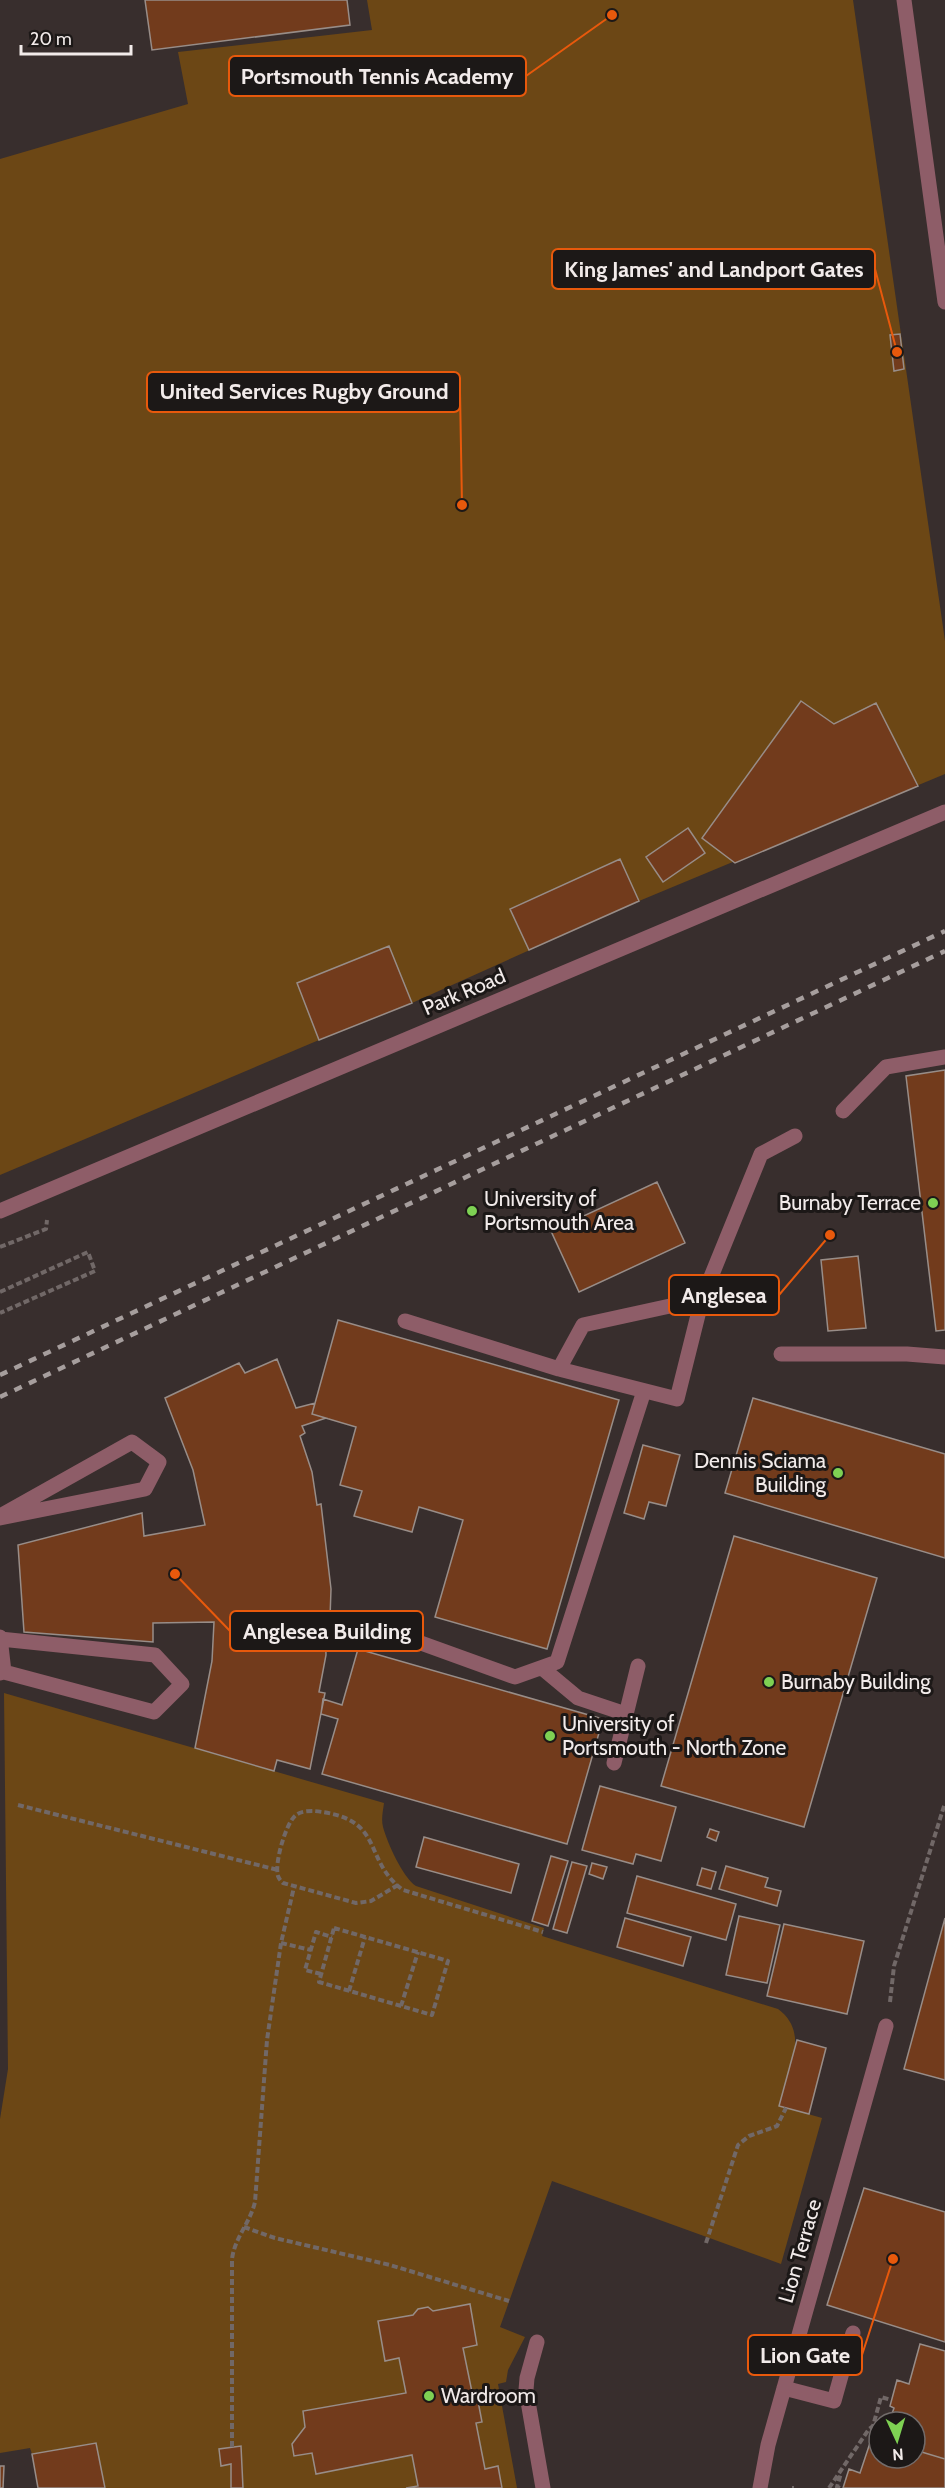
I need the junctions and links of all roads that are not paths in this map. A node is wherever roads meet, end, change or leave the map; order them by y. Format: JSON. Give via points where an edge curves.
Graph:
{"nodes":[{"id":1,"x":904,"y":0,"type":"edge"},
{"id":2,"x":945,"y":302,"type":"edge"},
{"id":3,"x":945,"y":812,"type":"edge"},
{"id":4,"x":945,"y":1057,"type":"edge"},
{"id":5,"x":843,"y":1111,"type":"dead end"},
{"id":6,"x":795,"y":1136,"type":"dead end"},
{"id":7,"x":0,"y":1211,"type":"edge"},
{"id":8,"x":702,"y":1299,"type":"junction"},
{"id":9,"x":405,"y":1321,"type":"dead end"},
{"id":10,"x":781,"y":1354,"type":"dead end"},
{"id":11,"x":945,"y":1357,"type":"edge"},
{"id":12,"x":559,"y":1369,"type":"junction"},
{"id":13,"x":644,"y":1391,"type":"junction"},
{"id":14,"x":0,"y":1517,"type":"edge"},
{"id":15,"x":396,"y":1634,"type":"dead end"},
{"id":16,"x":0,"y":1638,"type":"edge"},
{"id":17,"x":638,"y":1666,"type":"dead end"},
{"id":18,"x":543,"y":1668,"type":"junction"},
{"id":19,"x":2,"y":1672,"type":"edge"},
{"id":20,"x":626,"y":1714,"type":"junction"},
{"id":21,"x":614,"y":1763,"type":"dead end"},
{"id":22,"x":886,"y":2026,"type":"road end"},
{"id":23,"x":853,"y":2333,"type":"dead end"},
{"id":24,"x":537,"y":2342,"type":"dead end"},
{"id":25,"x":784,"y":2388,"type":"junction"},
{"id":26,"x":543,"y":2488,"type":"edge"},
{"id":27,"x":760,"y":2488,"type":"edge"}],
"edges":[{"from":1,"to":2,"type":"street"},
{"from":3,"to":7,"type":"street","name":"Park Road"},
{"from":4,"to":5,"type":"street","via":[[886,1067]]},
{"from":6,"to":8,"type":"street","via":[[761,1154]]},
{"from":8,"to":12,"type":"street","via":[[583,1325]]},
{"from":8,"to":13,"type":"street","via":[[677,1399]]},
{"from":9,"to":12,"type":"street"},
{"from":10,"to":11,"type":"street"},
{"from":12,"to":13,"type":"street"},
{"from":13,"to":18,"type":"street","via":[[557,1662]]},
{"from":14,"to":14,"type":"street","via":[[132,1442],[159,1462],[145,1489]]},
{"from":15,"to":18,"type":"street","via":[[515,1677]]},
{"from":16,"to":19,"type":"street"},
{"from":16,"to":19,"type":"street","via":[[156,1655],[182,1684],[154,1712]]},
{"from":17,"to":20,"type":"street"},
{"from":18,"to":20,"type":"street","via":[[578,1698]]},
{"from":20,"to":21,"type":"street"},
{"from":22,"to":25,"type":"street","name":"Lion Terrace"},
{"from":23,"to":25,"type":"street","via":[[834,2401]]},
{"from":24,"to":26,"type":"street","via":[[526,2390]]},
{"from":25,"to":27,"type":"street","name":"Lion Terrace"}]}
